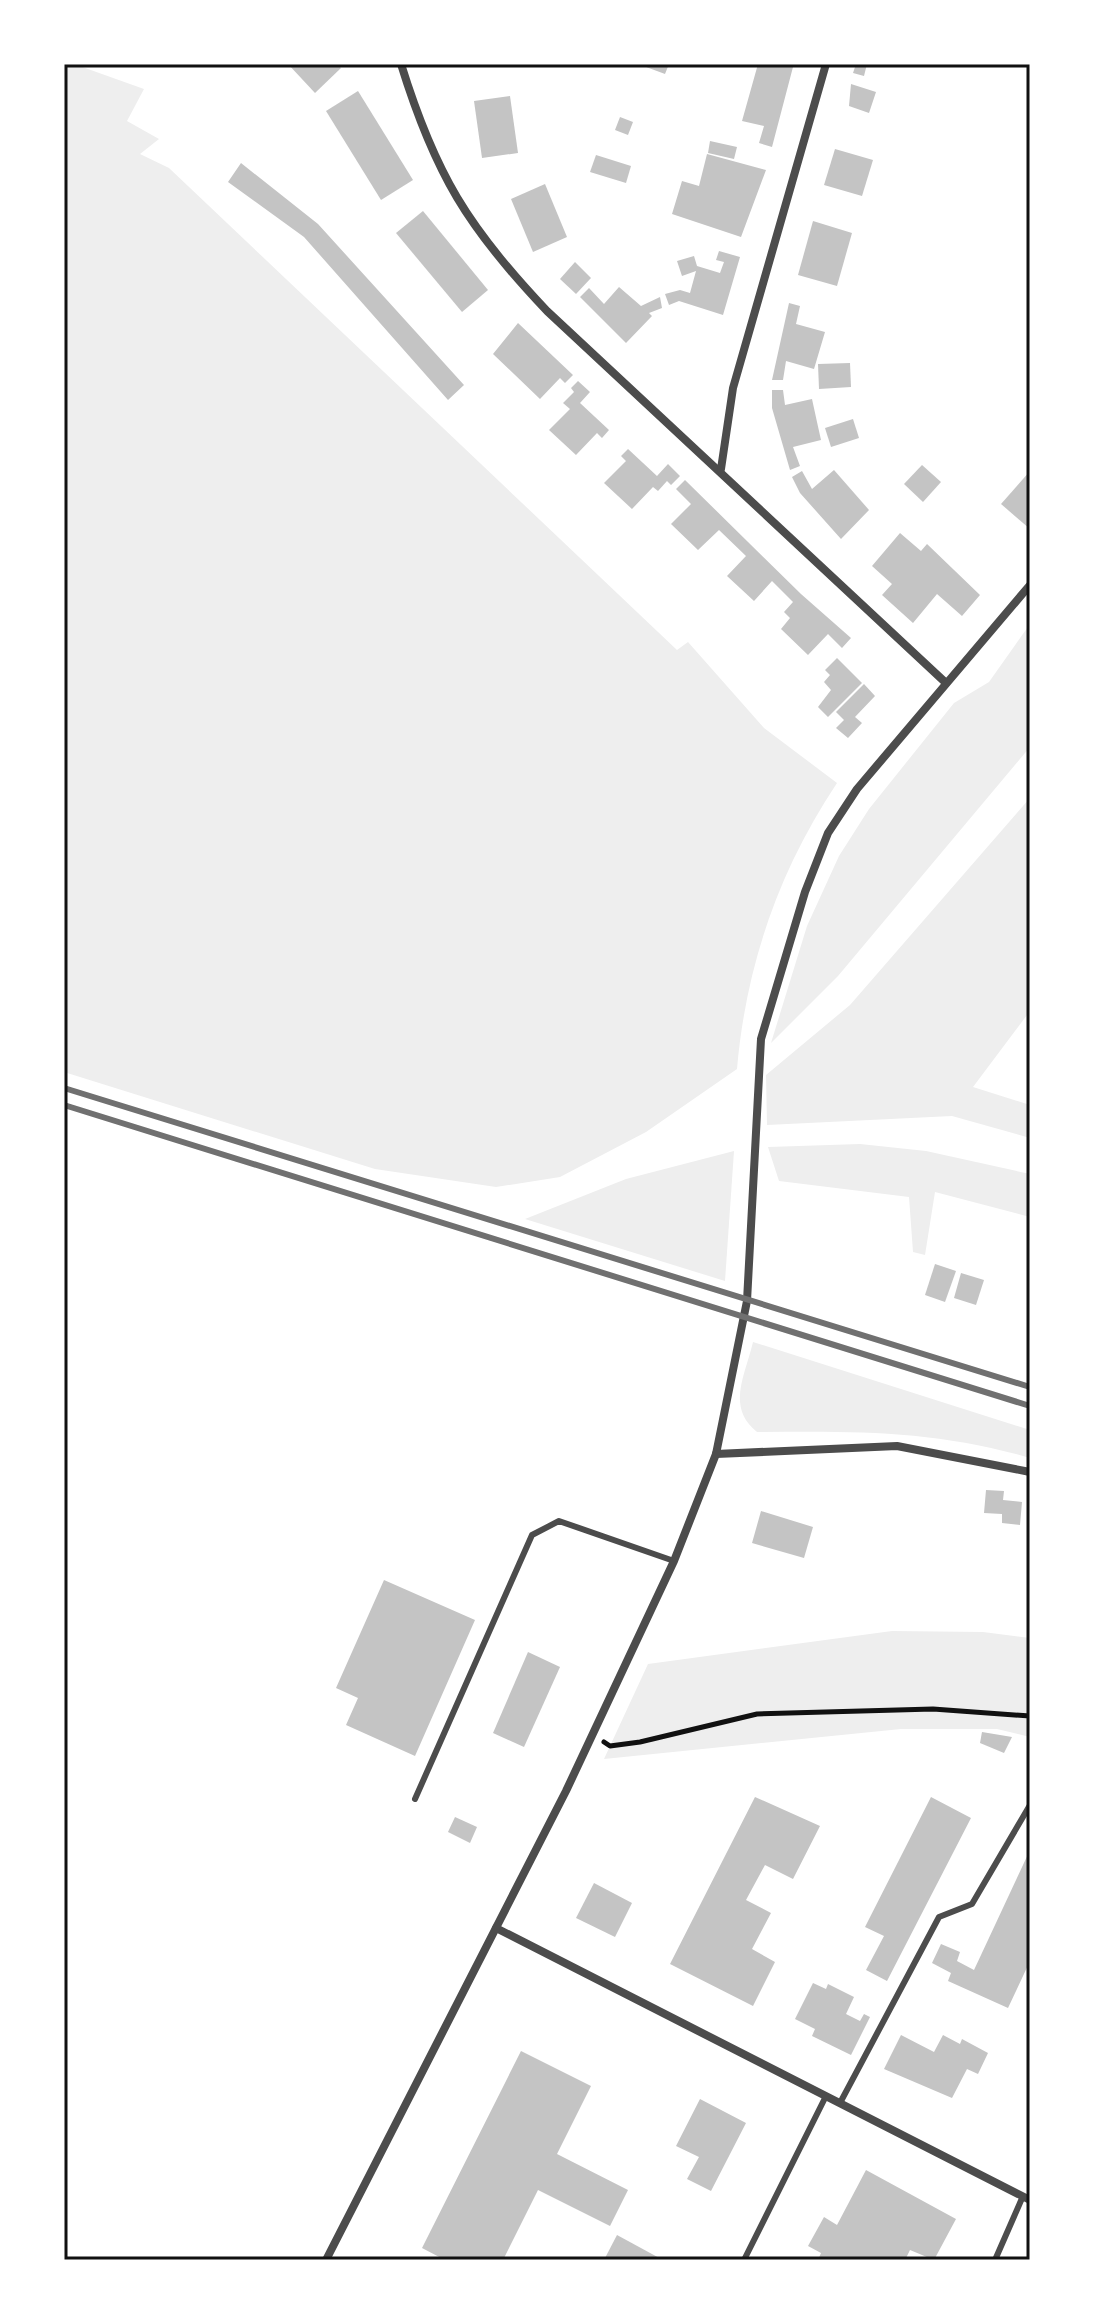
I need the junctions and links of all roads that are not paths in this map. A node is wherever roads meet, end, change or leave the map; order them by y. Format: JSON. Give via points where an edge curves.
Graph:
{"nodes":[{"id":1,"x":401,"y":64,"type":"edge"},
{"id":2,"x":826,"y":64,"type":"edge"},
{"id":3,"x":721,"y":469,"type":"junction"},
{"id":4,"x":1030,"y":585,"type":"edge"},
{"id":5,"x":946,"y":683,"type":"junction"},
{"id":6,"x":716,"y":1454,"type":"junction"},
{"id":7,"x":1030,"y":1472,"type":"edge"},
{"id":8,"x":674,"y":1561,"type":"junction"},
{"id":9,"x":415,"y":1799,"type":"dead end"},
{"id":10,"x":1030,"y":1805,"type":"edge"},
{"id":11,"x":496,"y":1928,"type":"junction"},
{"id":12,"x":826,"y":2096,"type":"junction"},
{"id":13,"x":840,"y":2103,"type":"junction"},
{"id":14,"x":1026,"y":2198,"type":"edge"},
{"id":15,"x":326,"y":2260,"type":"edge"},
{"id":16,"x":744,"y":2260,"type":"edge"},
{"id":17,"x":995,"y":2260,"type":"edge"}],
"edges":[{"from":1,"to":3,"type":"street","via":[[437,166],[503,264],[547,311]]},
{"from":2,"to":3,"type":"street","via":[[733,388]]},
{"from":3,"to":5,"type":"street"},
{"from":4,"to":5,"type":"street"},
{"from":5,"to":6,"type":"street","via":[[857,789],[828,833],[778,980],[761,1039],[747,1301]]},
{"from":6,"to":7,"type":"street","via":[[897,1446]]},
{"from":6,"to":8,"type":"street"},
{"from":8,"to":9,"type":"lane","via":[[559,1521],[532,1535]]},
{"from":8,"to":11,"type":"street"},
{"from":10,"to":13,"type":"lane","via":[[972,1904],[939,1917]]},
{"from":11,"to":12,"type":"street"},
{"from":11,"to":15,"type":"street"},
{"from":12,"to":13,"type":"street"},
{"from":12,"to":16,"type":"lane"},
{"from":13,"to":14,"type":"street"},
{"from":14,"to":17,"type":"lane"}]}
